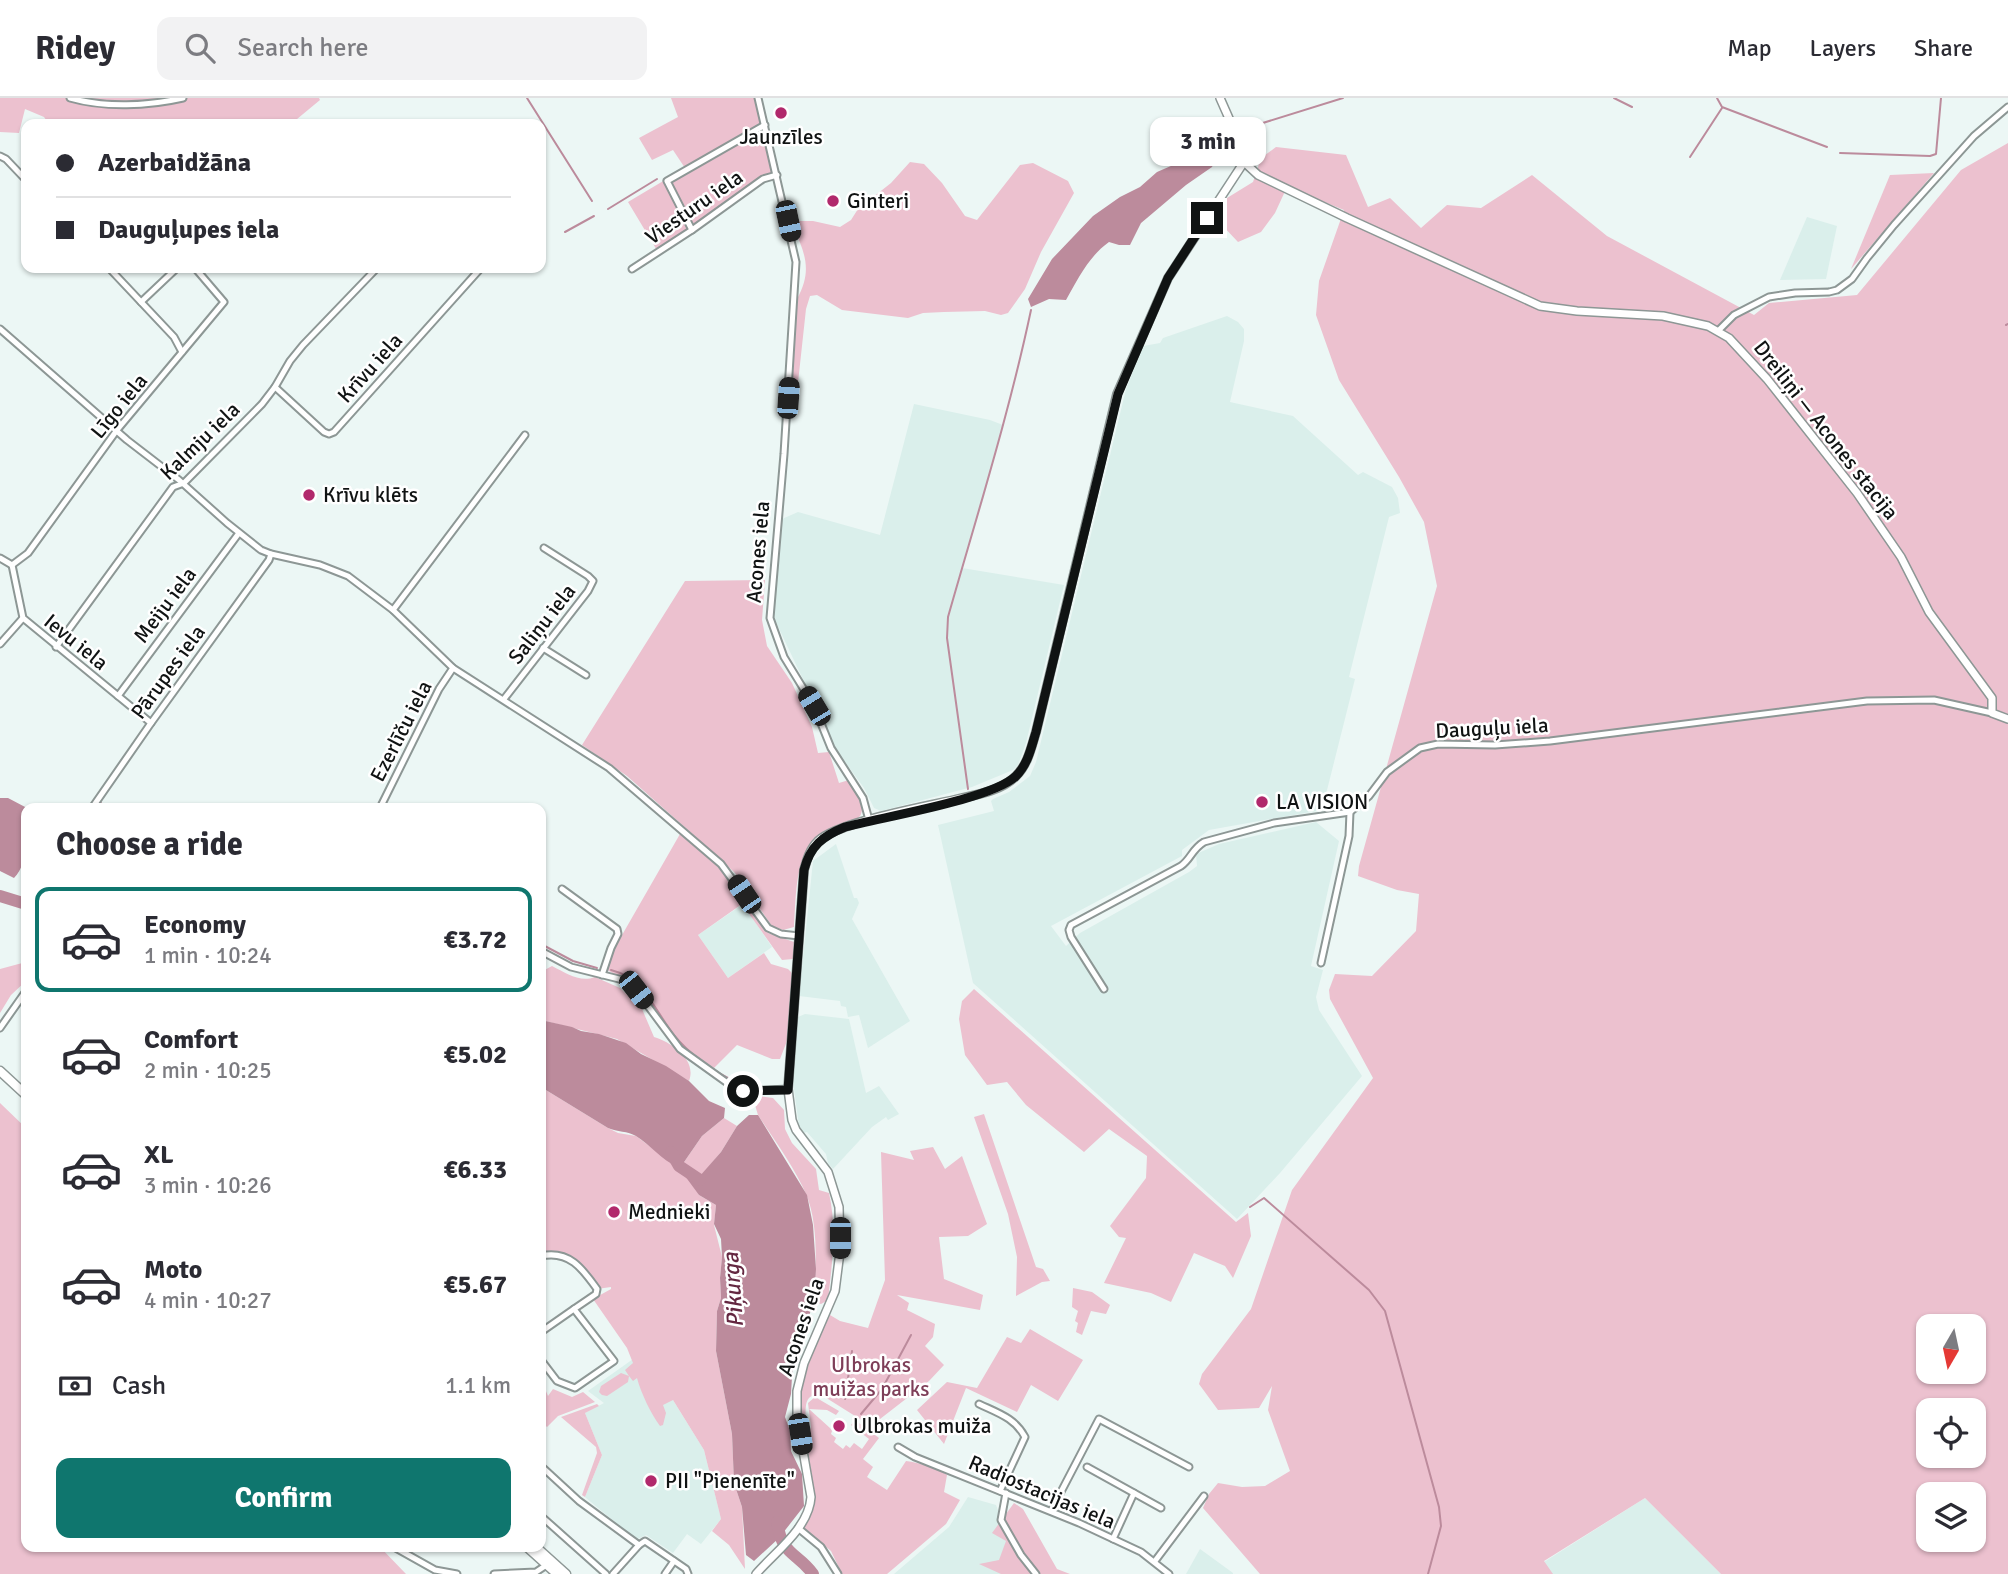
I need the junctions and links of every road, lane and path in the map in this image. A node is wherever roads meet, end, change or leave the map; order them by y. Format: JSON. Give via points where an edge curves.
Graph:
{"nodes":[{"id":1,"x":70,"y":98,"type":"edge"},
{"id":2,"x":183,"y":98,"type":"edge"},
{"id":3,"x":1220,"y":98,"type":"edge"},
{"id":4,"x":759,"y":101,"type":"edge"},
{"id":5,"x":2008,"y":107,"type":"edge"},
{"id":6,"x":765,"y":125,"type":"junction"},
{"id":7,"x":0,"y":156,"type":"edge"},
{"id":8,"x":1244,"y":162,"type":"junction"},
{"id":9,"x":21,"y":175,"type":"edge"},
{"id":10,"x":777,"y":175,"type":"junction"},
{"id":11,"x":692,"y":230,"type":"junction"},
{"id":12,"x":632,"y":269,"type":"dead end"},
{"id":13,"x":114,"y":273,"type":"edge"},
{"id":14,"x":172,"y":273,"type":"edge"},
{"id":15,"x":199,"y":273,"type":"edge"},
{"id":16,"x":372,"y":273,"type":"edge"},
{"id":17,"x":477,"y":273,"type":"edge"},
{"id":18,"x":141,"y":302,"type":"junction"},
{"id":19,"x":0,"y":329,"type":"edge"},
{"id":20,"x":1719,"y":330,"type":"junction"},
{"id":21,"x":182,"y":352,"type":"junction"},
{"id":22,"x":275,"y":387,"type":"junction"},
{"id":23,"x":117,"y":430,"type":"junction"},
{"id":24,"x":525,"y":435,"type":"dead end"},
{"id":25,"x":184,"y":483,"type":"junction"},
{"id":26,"x":239,"y":533,"type":"junction"},
{"id":27,"x":544,"y":548,"type":"dead end"},
{"id":28,"x":271,"y":554,"type":"junction"},
{"id":29,"x":0,"y":558,"type":"edge"},
{"id":30,"x":12,"y":565,"type":"junction"},
{"id":31,"x":393,"y":610,"type":"junction"},
{"id":32,"x":23,"y":618,"type":"junction"},
{"id":33,"x":0,"y":644,"type":"edge"},
{"id":34,"x":57,"y":647,"type":"junction"},
{"id":35,"x":543,"y":648,"type":"junction"},
{"id":36,"x":453,"y":668,"type":"junction"},
{"id":37,"x":586,"y":675,"type":"dead end"},
{"id":38,"x":118,"y":696,"type":"junction"},
{"id":39,"x":504,"y":699,"type":"junction"},
{"id":40,"x":1992,"y":713,"type":"junction"},
{"id":41,"x":2008,"y":719,"type":"edge"},
{"id":42,"x":151,"y":723,"type":"junction"},
{"id":43,"x":95,"y":803,"type":"edge"},
{"id":44,"x":382,"y":803,"type":"edge"},
{"id":45,"x":1350,"y":812,"type":"junction"},
{"id":46,"x":869,"y":820,"type":"junction"},
{"id":47,"x":562,"y":889,"type":"dead end"},
{"id":48,"x":799,"y":936,"type":"junction"},
{"id":49,"x":546,"y":954,"type":"edge"},
{"id":50,"x":1321,"y":963,"type":"dead end"},
{"id":51,"x":602,"y":975,"type":"junction"},
{"id":52,"x":1104,"y":989,"type":"dead end"},
{"id":53,"x":21,"y":1000,"type":"edge"},
{"id":54,"x":0,"y":1028,"type":"edge"},
{"id":55,"x":0,"y":1072,"type":"edge"},
{"id":56,"x":788,"y":1090,"type":"junction"},
{"id":57,"x":21,"y":1091,"type":"edge"},
{"id":58,"x":546,"y":1255,"type":"edge"},
{"id":59,"x":574,"y":1309,"type":"junction"},
{"id":60,"x":546,"y":1329,"type":"edge"},
{"id":61,"x":546,"y":1367,"type":"edge"},
{"id":62,"x":979,"y":1404,"type":"dead end"},
{"id":63,"x":898,"y":1447,"type":"dead end"},
{"id":64,"x":1087,"y":1467,"type":"dead end"},
{"id":65,"x":1189,"y":1467,"type":"dead end"},
{"id":66,"x":546,"y":1471,"type":"edge"},
{"id":67,"x":1003,"y":1492,"type":"junction"},
{"id":68,"x":1134,"y":1493,"type":"junction"},
{"id":69,"x":1204,"y":1496,"type":"dead end"},
{"id":70,"x":1161,"y":1508,"type":"dead end"},
{"id":71,"x":1051,"y":1511,"type":"junction"},
{"id":72,"x":546,"y":1520,"type":"edge"},
{"id":73,"x":798,"y":1528,"type":"junction"},
{"id":74,"x":1113,"y":1539,"type":"junction"},
{"id":75,"x":639,"y":1545,"type":"junction"},
{"id":76,"x":403,"y":1552,"type":"edge"},
{"id":77,"x":534,"y":1552,"type":"edge"},
{"id":78,"x":541,"y":1552,"type":"edge"},
{"id":79,"x":674,"y":1561,"type":"junction"},
{"id":80,"x":1154,"y":1561,"type":"junction"},
{"id":81,"x":549,"y":1563,"type":"junction"},
{"id":82,"x":688,"y":1573,"type":"edge"},
{"id":83,"x":457,"y":1574,"type":"edge"},
{"id":84,"x":494,"y":1574,"type":"edge"},
{"id":85,"x":557,"y":1574,"type":"edge"},
{"id":86,"x":566,"y":1574,"type":"edge"},
{"id":87,"x":606,"y":1574,"type":"edge"},
{"id":88,"x":612,"y":1574,"type":"edge"},
{"id":89,"x":665,"y":1574,"type":"edge"},
{"id":90,"x":756,"y":1574,"type":"edge"},
{"id":91,"x":838,"y":1574,"type":"edge"},
{"id":92,"x":1036,"y":1574,"type":"edge"},
{"id":93,"x":1168,"y":1574,"type":"edge"}],
"edges":[{"from":1,"to":2,"type":"street","via":[[122,104]]},
{"from":3,"to":8,"type":"street"},
{"from":4,"to":6,"type":"street","name":"Acones iela"},
{"from":5,"to":20,"type":"street","via":[[1974,136],[1852,279],[1829,292],[1769,297],[1734,315]]},
{"from":6,"to":10,"type":"street","name":"Acones iela"},
{"from":6,"to":11,"type":"street","via":[[667,181]]},
{"from":7,"to":9,"type":"street"},
{"from":8,"to":20,"type":"street","name":"Dreiliņi — Acones stacija","via":[[1258,175],[1528,302],[1561,309],[1663,316]]},
{"from":8,"to":46,"type":"street","via":[[1168,278],[1118,394],[1039,719],[1023,767],[1014,778],[986,793]]},
{"from":10,"to":11,"type":"street","name":"Viesturu iela","via":[[763,179]]},
{"from":10,"to":46,"type":"street","name":"Acones iela","via":[[797,280],[770,618],[784,657],[863,798]]},
{"from":11,"to":12,"type":"street","name":"Viesturu iela"},
{"from":13,"to":18,"type":"street"},
{"from":14,"to":18,"type":"street"},
{"from":15,"to":21,"type":"street","name":"Līgo iela","via":[[224,302]]},
{"from":16,"to":22,"type":"street","name":"Kalmju iela","via":[[303,345]]},
{"from":17,"to":22,"type":"street","name":"Krīvu iela","via":[[334,432],[324,432]]},
{"from":18,"to":21,"type":"street"},
{"from":19,"to":23,"type":"street"},
{"from":20,"to":40,"type":"street","name":"Dreiliņi — Acones stacija","via":[[1767,379],[1864,503],[1901,557],[1929,612],[1992,698]]},
{"from":21,"to":23,"type":"street","name":"Līgo iela"},
{"from":22,"to":25,"type":"street","name":"Kalmju iela"},
{"from":23,"to":25,"type":"street"},
{"from":23,"to":30,"type":"street","name":"Līgo iela","via":[[29,552]]},
{"from":24,"to":31,"type":"street"},
{"from":25,"to":26,"type":"street"},
{"from":25,"to":34,"type":"street","name":"Kalmju iela","via":[[173,487]]},
{"from":26,"to":28,"type":"street"},
{"from":26,"to":38,"type":"street","name":"Meiju iela"},
{"from":27,"to":35,"type":"street","name":"Saliņu iela","via":[[593,581]]},
{"from":28,"to":31,"type":"street","via":[[348,576]]},
{"from":28,"to":42,"type":"street","name":"Pārupes iela"},
{"from":29,"to":30,"type":"street"},
{"from":30,"to":32,"type":"street","name":"Ievu iela"},
{"from":31,"to":36,"type":"street"},
{"from":32,"to":33,"type":"street"},
{"from":32,"to":34,"type":"street","name":"Ievu iela"},
{"from":34,"to":38,"type":"street","name":"Ievu iela"},
{"from":35,"to":37,"type":"street"},
{"from":35,"to":39,"type":"street","name":"Saliņu iela"},
{"from":36,"to":39,"type":"street"},
{"from":36,"to":44,"type":"street","name":"Ezerlīču iela"},
{"from":38,"to":42,"type":"street","name":"Ievu iela"},
{"from":39,"to":48,"type":"street","via":[[630,784],[721,864],[768,928]]},
{"from":40,"to":41,"type":"street"},
{"from":40,"to":45,"type":"street","name":"Dauguļu iela","via":[[1934,700],[1867,701],[1585,736],[1495,745],[1438,744],[1420,748],[1380,779]]},
{"from":42,"to":43,"type":"street","name":"Pārupes iela"},
{"from":45,"to":50,"type":"street","via":[[1349,836]]},
{"from":45,"to":52,"type":"street","via":[[1294,819],[1218,837],[1195,847],[1186,862],[1173,870],[1071,925],[1071,937]]},
{"from":46,"to":48,"type":"street","name":"Acones iela","via":[[830,832],[807,857]]},
{"from":47,"to":51,"type":"street","via":[[617,929]]},
{"from":48,"to":56,"type":"street","name":"Acones iela"},
{"from":49,"to":51,"type":"street","via":[[571,967]]},
{"from":51,"to":56,"type":"street","via":[[623,980],[636,990],[680,1049],[733,1087]]},
{"from":53,"to":54,"type":"street"},
{"from":55,"to":57,"type":"main road"},
{"from":56,"to":73,"type":"street","name":"Acones iela","via":[[796,1130],[833,1183],[840,1223],[835,1291],[797,1391],[811,1497]]},
{"from":58,"to":59,"type":"street","via":[[568,1257],[597,1289]]},
{"from":59,"to":60,"type":"street"},
{"from":59,"to":61,"type":"street","via":[[614,1361],[575,1388],[557,1381]]},
{"from":62,"to":67,"type":"street","via":[[1010,1418],[1025,1437]]},
{"from":63,"to":67,"type":"street","name":"Radiostacijas iela"},
{"from":64,"to":68,"type":"street"},
{"from":65,"to":71,"type":"street","via":[[1099,1419]]},
{"from":66,"to":75,"type":"street"},
{"from":67,"to":71,"type":"street","name":"Radiostacijas iela"},
{"from":67,"to":92,"type":"street","via":[[1001,1520]]},
{"from":68,"to":70,"type":"street"},
{"from":68,"to":74,"type":"street"},
{"from":69,"to":80,"type":"street"},
{"from":71,"to":74,"type":"street","name":"Radiostacijas iela"},
{"from":72,"to":87,"type":"street"},
{"from":73,"to":90,"type":"street","name":"Acones iela"},
{"from":73,"to":91,"type":"street","via":[[821,1547]]},
{"from":74,"to":80,"type":"street","name":"Radiostacijas iela"},
{"from":75,"to":79,"type":"street","via":[[645,1541]]},
{"from":75,"to":88,"type":"street"},
{"from":76,"to":83,"type":"street","via":[[435,1570]]},
{"from":77,"to":81,"type":"main road"},
{"from":78,"to":81,"type":"main road"},
{"from":79,"to":82,"type":"street"},
{"from":79,"to":89,"type":"street"},
{"from":80,"to":93,"type":"street","name":"Radiostacijas iela"},
{"from":81,"to":84,"type":"street","via":[[536,1572]]},
{"from":81,"to":85,"type":"main road"},
{"from":81,"to":86,"type":"main road"}]}
